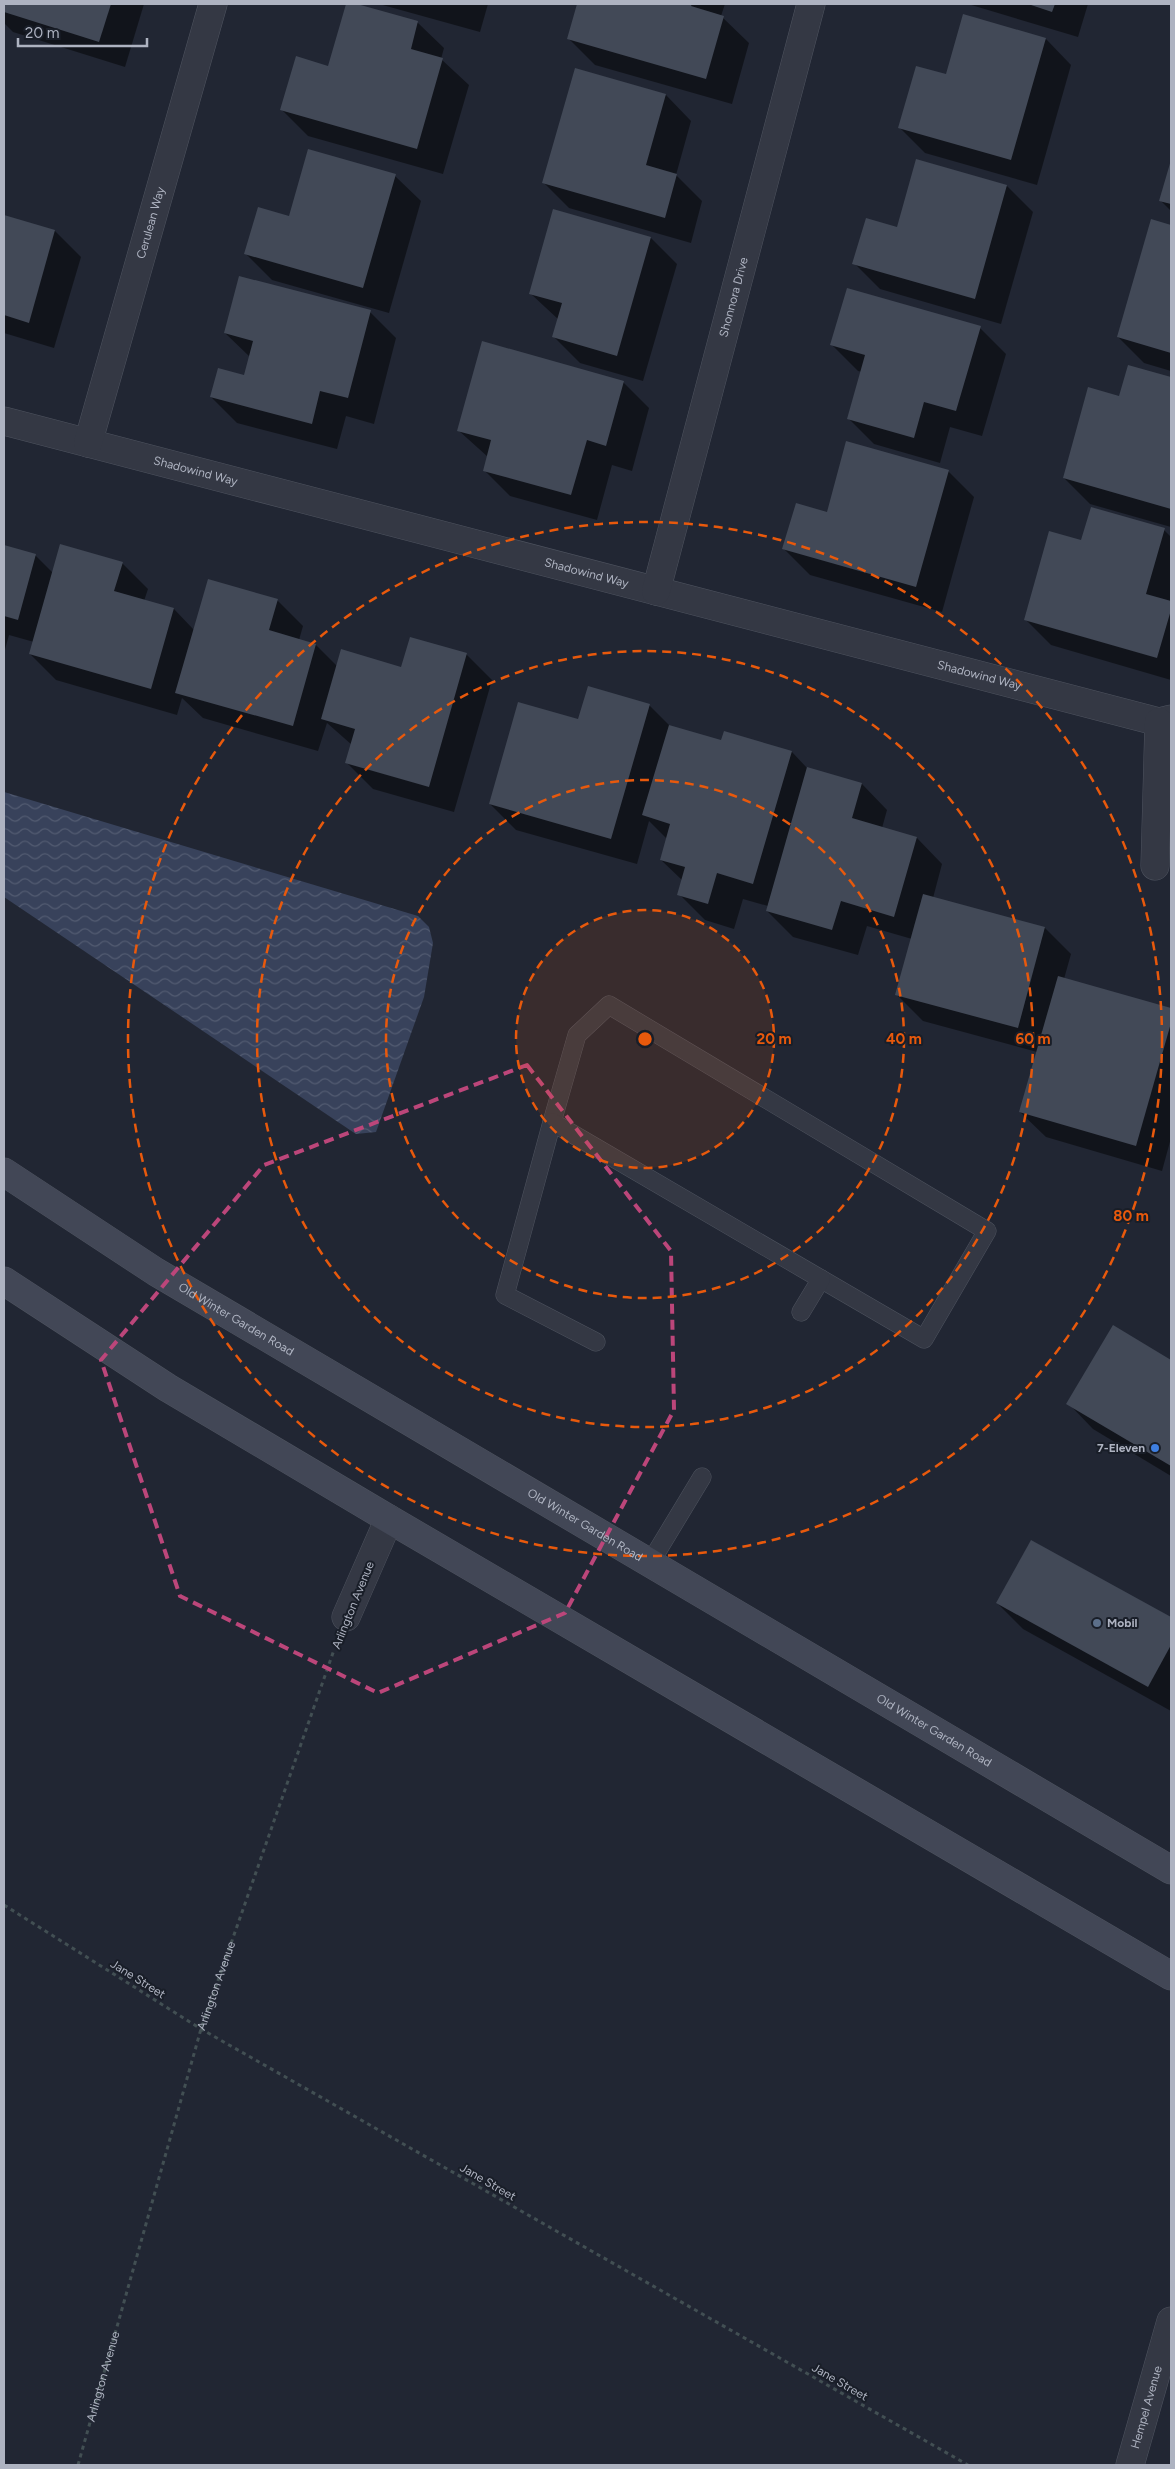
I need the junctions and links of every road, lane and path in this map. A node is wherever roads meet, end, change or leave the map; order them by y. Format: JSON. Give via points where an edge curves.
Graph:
{"nodes":[{"id":1,"x":214,"y":4,"type":"edge"},
{"id":2,"x":811,"y":4,"type":"edge"},
{"id":3,"x":4,"y":421,"type":"edge"},
{"id":4,"x":88,"y":443,"type":"junction"},
{"id":5,"x":656,"y":591,"type":"junction"},
{"id":6,"x":1165,"y":720,"type":"edge"},
{"id":7,"x":1155,"y":866,"type":"dead end"},
{"id":8,"x":552,"y":1122,"type":"junction"},
{"id":9,"x":4,"y":1172,"type":"edge"},
{"id":10,"x":820,"y":1280,"type":"junction"},
{"id":11,"x":4,"y":1281,"type":"edge"},
{"id":12,"x":800,"y":1312,"type":"dead end"},
{"id":13,"x":596,"y":1342,"type":"dead end"},
{"id":14,"x":702,"y":1477,"type":"dead end"},
{"id":15,"x":389,"y":1520,"type":"junction"},
{"id":16,"x":650,"y":1563,"type":"junction"},
{"id":17,"x":346,"y":1617,"type":"joint"},
{"id":18,"x":1171,"y":1870,"type":"edge"},
{"id":19,"x":4,"y":1905,"type":"edge"},
{"id":20,"x":1171,"y":1976,"type":"edge"},
{"id":21,"x":201,"y":2029,"type":"junction"},
{"id":22,"x":1171,"y":2321,"type":"edge"},
{"id":23,"x":78,"y":2465,"type":"edge"},
{"id":24,"x":968,"y":2465,"type":"edge"},
{"id":25,"x":1130,"y":2465,"type":"edge"}],
"edges":[{"from":1,"to":4,"type":"street","name":"Cerulean Way"},
{"from":2,"to":5,"type":"street","name":"Shonnora Drive"},
{"from":3,"to":4,"type":"street","name":"Shadowind Way"},
{"from":4,"to":5,"type":"street","name":"Shadowind Way"},
{"from":5,"to":6,"type":"street","name":"Shadowind Way"},
{"from":6,"to":7,"type":"street"},
{"from":8,"to":10,"type":"lane"},
{"from":8,"to":10,"type":"lane","via":[[577,1035],[609,1005],[987,1231],[924,1339]]},
{"from":8,"to":13,"type":"lane","via":[[505,1295]]},
{"from":9,"to":16,"type":"main road","name":"Old Winter Garden Road","via":[[156,1272]]},
{"from":10,"to":12,"type":"lane"},
{"from":11,"to":15,"type":"main road","via":[[168,1388]]},
{"from":14,"to":16,"type":"lane"},
{"from":15,"to":17,"type":"street","name":"Arlington Avenue"},
{"from":15,"to":20,"type":"main road"},
{"from":16,"to":18,"type":"main road","name":"Old Winter Garden Road"},
{"from":17,"to":21,"type":"path","name":"Arlington Avenue"},
{"from":19,"to":21,"type":"path","name":"Jane Street"},
{"from":21,"to":23,"type":"path","name":"Arlington Avenue"},
{"from":21,"to":24,"type":"path","name":"Jane Street"},
{"from":22,"to":25,"type":"street","name":"Hempel Avenue"}]}
